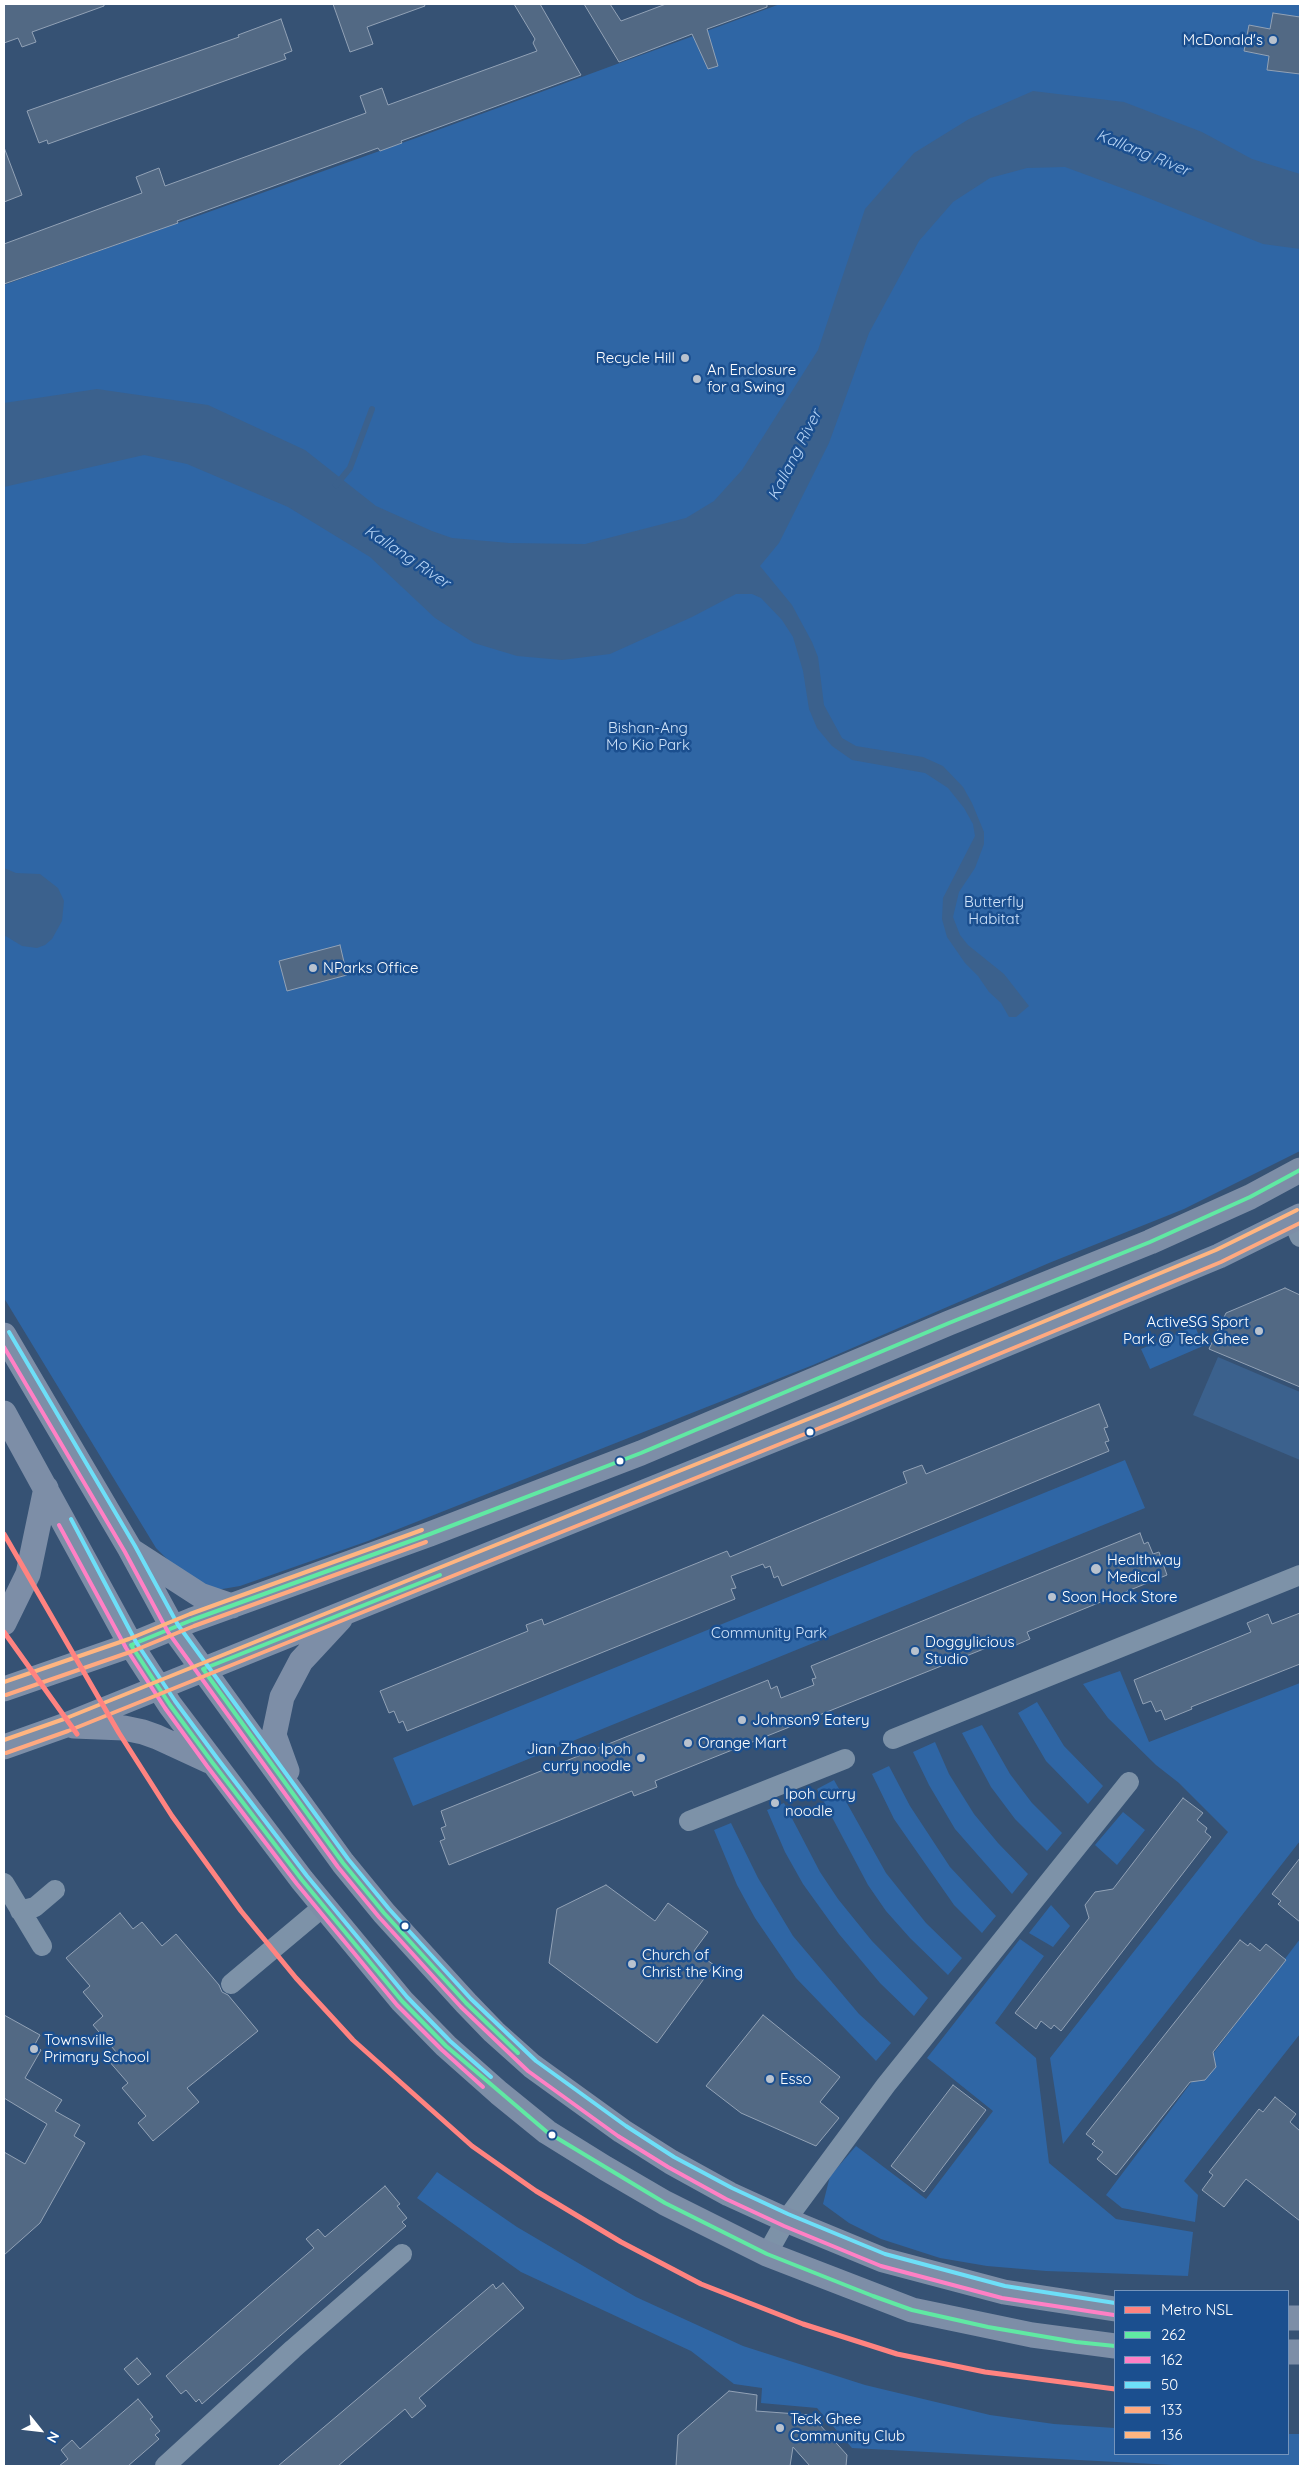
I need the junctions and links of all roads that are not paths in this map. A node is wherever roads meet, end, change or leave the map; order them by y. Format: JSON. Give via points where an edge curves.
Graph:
{"nodes":[{"id":1,"x":1300,"y":1170,"type":"edge"},
{"id":2,"x":1298,"y":1224,"type":"edge"},
{"id":3,"x":4,"y":1335,"type":"edge"},
{"id":4,"x":4,"y":1413,"type":"edge"},
{"id":5,"x":46,"y":1488,"type":"junction"},
{"id":6,"x":130,"y":1549,"type":"junction"},
{"id":7,"x":1300,"y":1575,"type":"edge"},
{"id":8,"x":232,"y":1606,"type":"junction"},
{"id":9,"x":345,"y":1613,"type":"junction"},
{"id":10,"x":4,"y":1623,"type":"edge"},
{"id":11,"x":173,"y":1628,"type":"junction"},
{"id":12,"x":131,"y":1645,"type":"junction"},
{"id":13,"x":203,"y":1669,"type":"junction"},
{"id":14,"x":158,"y":1688,"type":"junction"},
{"id":15,"x":4,"y":1689,"type":"edge"},
{"id":16,"x":66,"y":1726,"type":"junction"},
{"id":17,"x":893,"y":1739,"type":"dead end"},
{"id":18,"x":4,"y":1747,"type":"edge"},
{"id":19,"x":845,"y":1759,"type":"dead end"},
{"id":20,"x":212,"y":1762,"type":"junction"},
{"id":21,"x":1129,"y":1782,"type":"dead end"},
{"id":22,"x":296,"y":1799,"type":"junction"},
{"id":23,"x":689,"y":1822,"type":"dead end"},
{"id":24,"x":4,"y":1883,"type":"edge"},
{"id":25,"x":55,"y":1890,"type":"dead end"},
{"id":26,"x":324,"y":1906,"type":"junction"},
{"id":27,"x":20,"y":1911,"type":"junction"},
{"id":28,"x":42,"y":1946,"type":"dead end"},
{"id":29,"x":231,"y":1984,"type":"dead end"},
{"id":30,"x":786,"y":2220,"type":"junction"},
{"id":31,"x":402,"y":2254,"type":"dead end"},
{"id":32,"x":767,"y":2254,"type":"junction"},
{"id":33,"x":1114,"y":2309,"type":"edge"},
{"id":34,"x":1114,"y":2346,"type":"edge"},
{"id":35,"x":165,"y":2466,"type":"edge"}],
"edges":[{"from":1,"to":8,"type":"main road","via":[[1150,1242],[641,1453]]},
{"from":2,"to":9,"type":"main road"},
{"from":3,"to":6,"type":"main road"},
{"from":4,"to":5,"type":"main road"},
{"from":5,"to":10,"type":"main road","via":[[28,1574]]},
{"from":5,"to":12,"type":"main road"},
{"from":6,"to":8,"type":"main road","via":[[200,1595]]},
{"from":6,"to":11,"type":"main road"},
{"from":7,"to":17,"type":"lane"},
{"from":8,"to":11,"type":"main road"},
{"from":9,"to":13,"type":"main road"},
{"from":9,"to":22,"type":"main road","via":[[300,1661],[282,1697],[274,1735]]},
{"from":11,"to":12,"type":"main road"},
{"from":11,"to":13,"type":"main road"},
{"from":12,"to":14,"type":"main road"},
{"from":12,"to":15,"type":"main road"},
{"from":13,"to":14,"type":"main road"},
{"from":13,"to":22,"type":"main road"},
{"from":14,"to":16,"type":"main road"},
{"from":14,"to":20,"type":"main road"},
{"from":16,"to":18,"type":"main road"},
{"from":16,"to":20,"type":"main road","via":[[124,1728],[143,1732]]},
{"from":19,"to":23,"type":"lane"},
{"from":20,"to":26,"type":"main road"},
{"from":21,"to":30,"type":"lane","via":[[886,2085]]},
{"from":22,"to":30,"type":"main road","via":[[384,1913],[477,2015],[532,2066],[671,2162]]},
{"from":24,"to":27,"type":"lane"},
{"from":25,"to":27,"type":"lane","via":[[35,1907]]},
{"from":26,"to":29,"type":"lane"},
{"from":26,"to":32,"type":"main road","via":[[402,2001],[446,2046],[547,2132],[665,2203]]},
{"from":27,"to":28,"type":"lane"},
{"from":30,"to":32,"type":"lane"},
{"from":30,"to":33,"type":"main road","via":[[883,2260],[1004,2292]]},
{"from":31,"to":35,"type":"lane"},
{"from":32,"to":34,"type":"main road","via":[[912,2310],[1032,2335]]}]}
